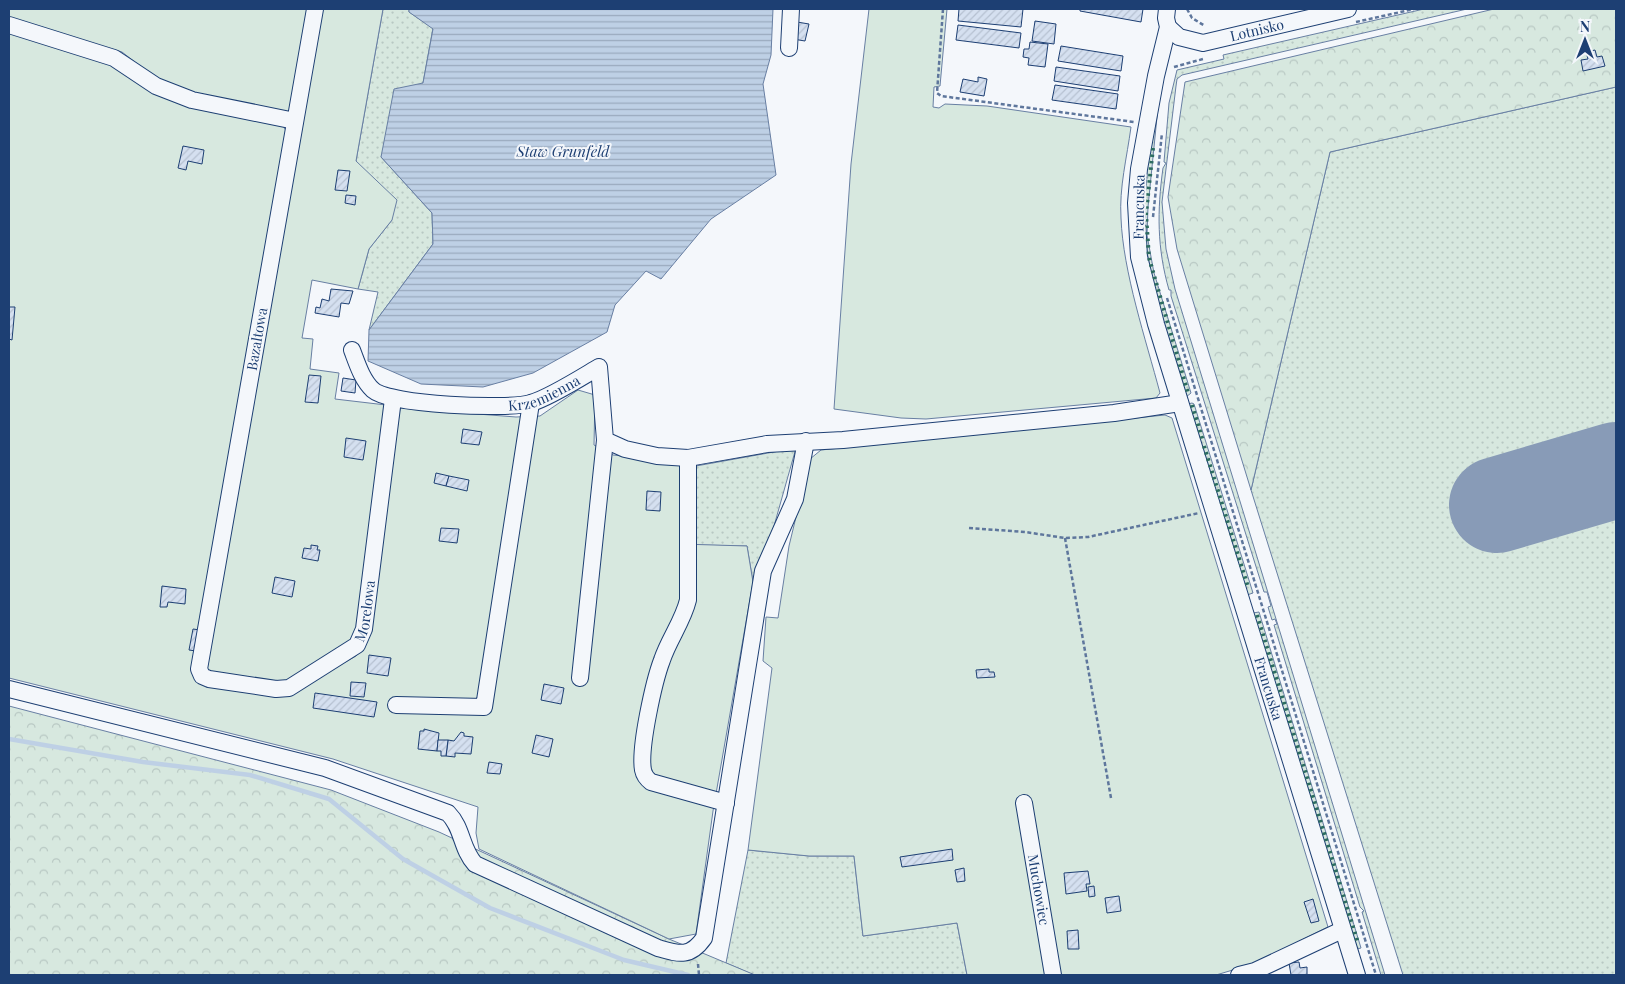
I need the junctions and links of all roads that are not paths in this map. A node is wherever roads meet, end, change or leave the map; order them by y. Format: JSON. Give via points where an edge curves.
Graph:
{"nodes":[{"id":1,"x":314,"y":9,"type":"edge"},
{"id":2,"x":791,"y":9,"type":"edge"},
{"id":3,"x":1167,"y":9,"type":"edge"},
{"id":4,"x":1348,"y":9,"type":"edge"},
{"id":5,"x":9,"y":25,"type":"edge"},
{"id":6,"x":1168,"y":27,"type":"junction"},
{"id":7,"x":789,"y":48,"type":"dead end"},
{"id":8,"x":295,"y":121,"type":"junction"},
{"id":9,"x":352,"y":350,"type":"dead end"},
{"id":10,"x":393,"y":399,"type":"junction"},
{"id":11,"x":531,"y":403,"type":"junction"},
{"id":12,"x":1180,"y":403,"type":"junction"},
{"id":13,"x":605,"y":440,"type":"junction"},
{"id":14,"x":806,"y":441,"type":"junction"},
{"id":15,"x":688,"y":458,"type":"junction"},
{"id":16,"x":199,"y":668,"type":"joint"},
{"id":17,"x":580,"y":678,"type":"dead end"},
{"id":18,"x":9,"y":689,"type":"edge"},
{"id":19,"x":396,"y":705,"type":"dead end"},
{"id":20,"x":726,"y":803,"type":"junction"},
{"id":21,"x":1024,"y":803,"type":"dead end"},
{"id":22,"x":1342,"y":930,"type":"junction"},
{"id":23,"x":1053,"y":975,"type":"edge"},
{"id":24,"x":1240,"y":975,"type":"edge"},
{"id":25,"x":1357,"y":975,"type":"edge"}],
"edges":[{"from":1,"to":8,"type":"street","name":"Bazaltowa"},
{"from":2,"to":7,"type":"street"},
{"from":3,"to":6,"type":"street","name":"Francuska"},
{"from":4,"to":6,"type":"street","name":"Lotnisko","via":[[1203,42],[1180,37]]},
{"from":5,"to":8,"type":"street","via":[[114,58],[156,86],[192,100]]},
{"from":6,"to":12,"type":"street","name":"Francuska","via":[[1159,59],[1137,192],[1139,257]]},
{"from":8,"to":16,"type":"street","name":"Bazaltowa"},
{"from":9,"to":10,"type":"street","name":"Krzemienna","via":[[362,375],[374,391]]},
{"from":10,"to":11,"type":"street","name":"Krzemienna","via":[[480,406]]},
{"from":10,"to":16,"type":"street","name":"Morelowa","via":[[364,629],[357,645],[289,688],[209,679],[202,676]]},
{"from":11,"to":13,"type":"street","name":"Krzemienna","via":[[600,368]]},
{"from":11,"to":19,"type":"street","via":[[484,707]]},
{"from":12,"to":14,"type":"street","via":[[1104,414]]},
{"from":12,"to":22,"type":"street","name":"Francuska"},
{"from":13,"to":15,"type":"street","via":[[625,450]]},
{"from":13,"to":17,"type":"street"},
{"from":14,"to":15,"type":"street","via":[[767,444]]},
{"from":14,"to":20,"type":"street","via":[[795,499],[763,571]]},
{"from":15,"to":20,"type":"street","via":[[688,600],[661,662],[654,688],[643,767],[651,782]]},
{"from":18,"to":20,"type":"street","via":[[325,768],[448,813],[457,822],[466,855],[475,864],[658,948],[677,953],[691,952],[704,938]]},
{"from":21,"to":23,"type":"street","name":"Muchowiec"},
{"from":22,"to":24,"type":"street"},
{"from":22,"to":25,"type":"street","name":"Francuska"}]}
